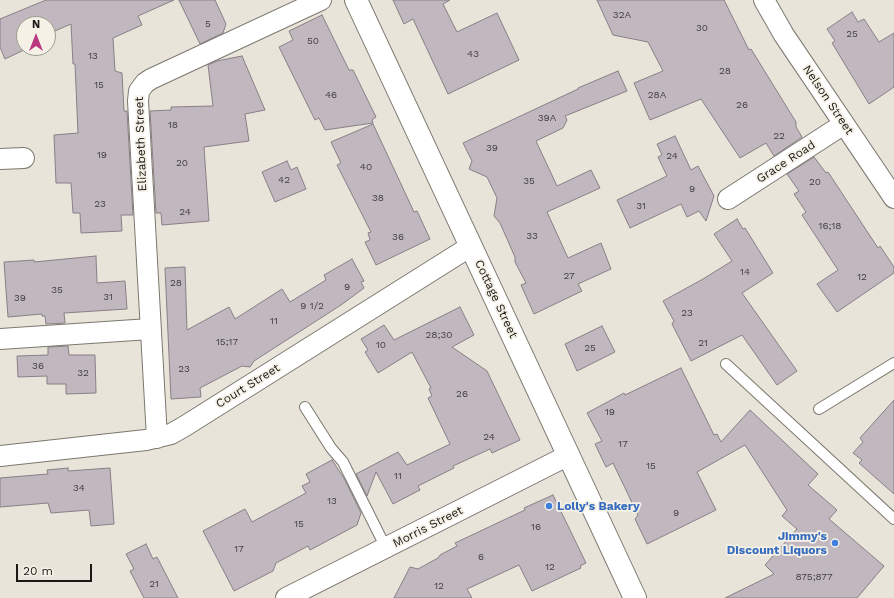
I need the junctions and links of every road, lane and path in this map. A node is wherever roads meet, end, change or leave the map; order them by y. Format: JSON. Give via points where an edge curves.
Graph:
{"nodes":[{"id":1,"x":321,"y":0,"type":"edge"},
{"id":2,"x":356,"y":0,"type":"edge"},
{"id":3,"x":764,"y":0,"type":"edge"},
{"id":4,"x":844,"y":124,"type":"junction"},
{"id":5,"x":24,"y":158,"type":"dead end"},
{"id":6,"x":0,"y":159,"type":"edge"},
{"id":7,"x":894,"y":198,"type":"edge"},
{"id":8,"x":728,"y":199,"type":"dead end"},
{"id":9,"x":471,"y":246,"type":"junction"},
{"id":10,"x":150,"y":329,"type":"junction"},
{"id":11,"x":0,"y":339,"type":"edge"},
{"id":12,"x":894,"y":363,"type":"edge"},
{"id":13,"x":726,"y":364,"type":"dead end"},
{"id":14,"x":305,"y":407,"type":"dead end"},
{"id":15,"x":819,"y":409,"type":"dead end"},
{"id":16,"x":157,"y":438,"type":"junction"},
{"id":17,"x":569,"y":455,"type":"junction"},
{"id":18,"x":0,"y":456,"type":"edge"},
{"id":19,"x":894,"y":519,"type":"edge"},
{"id":20,"x":386,"y":548,"type":"junction"},
{"id":21,"x":286,"y":598,"type":"edge"},
{"id":22,"x":635,"y":598,"type":"edge"}],
"edges":[{"from":1,"to":10,"type":"street","name":"Elizabeth Street","via":[[151,79],[141,88],[138,101]]},
{"from":2,"to":9,"type":"street","name":"Cottage Street"},
{"from":3,"to":4,"type":"street","name":"Nelson Street"},
{"from":4,"to":7,"type":"street","name":"Nelson Street"},
{"from":4,"to":8,"type":"street","name":"Grace Road"},
{"from":5,"to":6,"type":"street"},
{"from":9,"to":16,"type":"street","name":"Court Street","via":[[185,426]]},
{"from":9,"to":17,"type":"street","name":"Cottage Street"},
{"from":10,"to":11,"type":"street"},
{"from":10,"to":16,"type":"street","name":"Elizabeth Street"},
{"from":12,"to":15,"type":"lane"},
{"from":13,"to":19,"type":"lane"},
{"from":14,"to":20,"type":"lane","via":[[330,448],[343,462]]},
{"from":16,"to":18,"type":"street","name":"Court Street"},
{"from":17,"to":20,"type":"street","name":"Morris Street"},
{"from":17,"to":22,"type":"street","name":"Cottage Street"},
{"from":20,"to":21,"type":"street","name":"Morris Street"}]}
